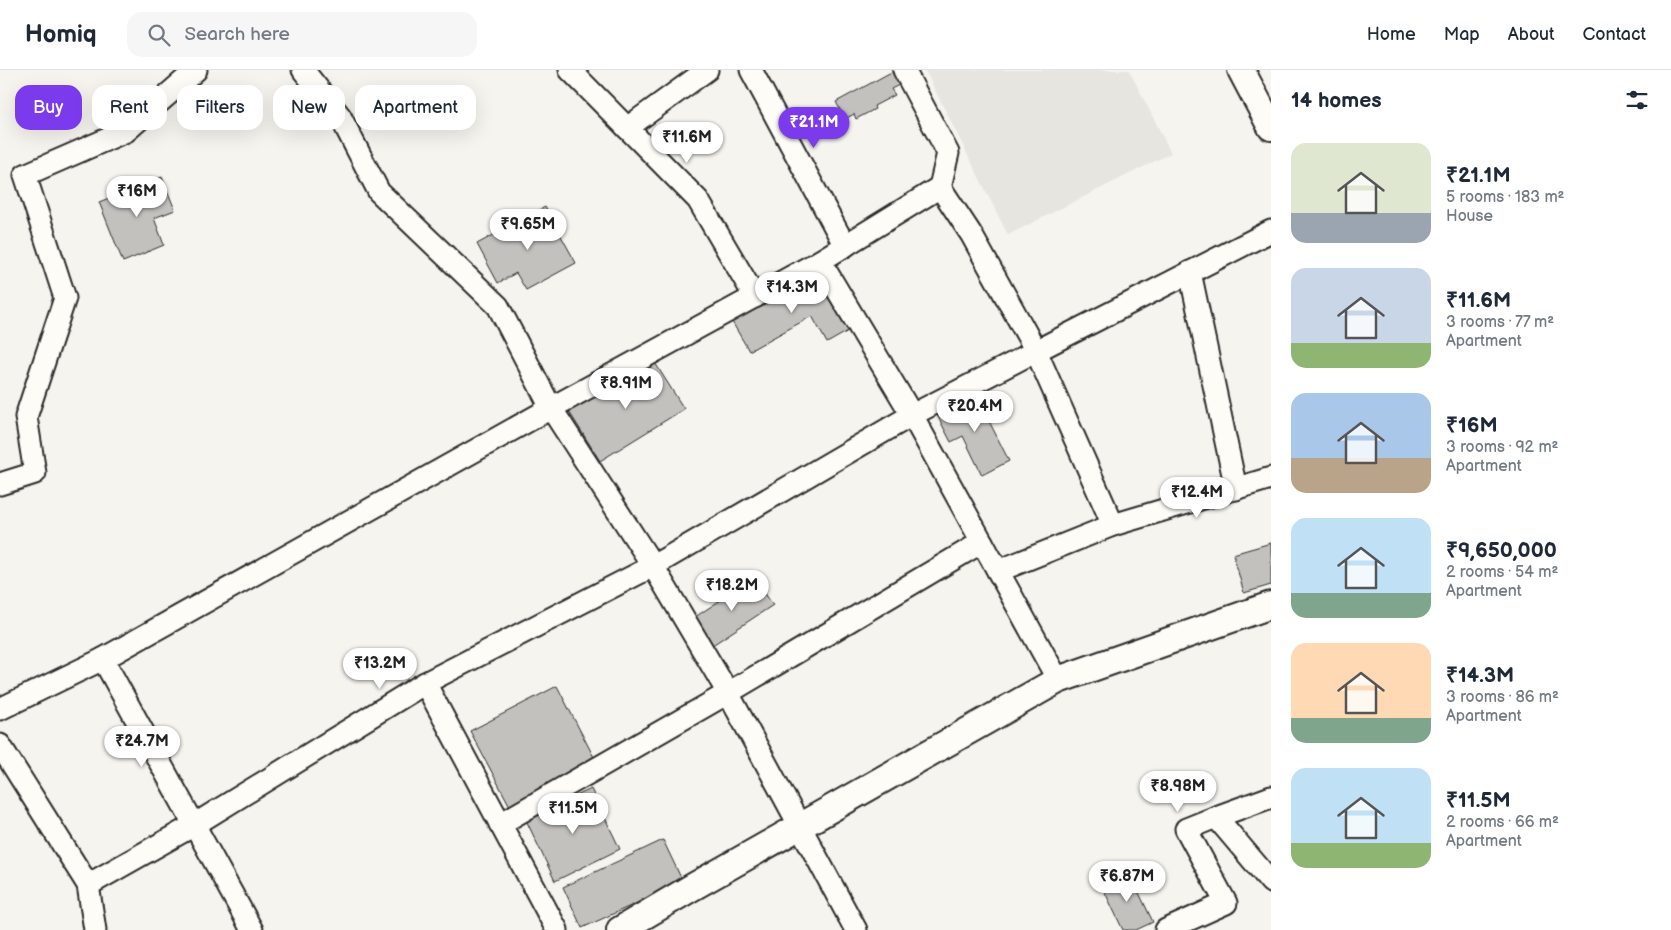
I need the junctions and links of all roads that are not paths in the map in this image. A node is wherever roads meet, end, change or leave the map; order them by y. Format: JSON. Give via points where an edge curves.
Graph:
{"nodes":[{"id":1,"x":196,"y":70,"type":"edge"},
{"id":2,"x":303,"y":70,"type":"edge"},
{"id":3,"x":570,"y":70,"type":"edge"},
{"id":4,"x":707,"y":70,"type":"edge"},
{"id":5,"x":751,"y":70,"type":"edge"},
{"id":6,"x":904,"y":70,"type":"edge"},
{"id":7,"x":1241,"y":70,"type":"edge"},
{"id":8,"x":1271,"y":127,"type":"edge"},
{"id":9,"x":627,"y":128,"type":"junction"},
{"id":10,"x":940,"y":187,"type":"junction"},
{"id":11,"x":1271,"y":231,"type":"edge"},
{"id":12,"x":845,"y":246,"type":"junction"},
{"id":13,"x":820,"y":261,"type":"junction"},
{"id":14,"x":1190,"y":272,"type":"junction"},
{"id":15,"x":756,"y":297,"type":"junction"},
{"id":16,"x":1036,"y":351,"type":"junction"},
{"id":17,"x":551,"y":408,"type":"junction"},
{"id":18,"x":912,"y":415,"type":"junction"},
{"id":19,"x":1271,"y":478,"type":"edge"},
{"id":20,"x":0,"y":484,"type":"edge"},
{"id":21,"x":1236,"y":489,"type":"junction"},
{"id":22,"x":1112,"y":525,"type":"junction"},
{"id":23,"x":982,"y":542,"type":"junction"},
{"id":24,"x":653,"y":566,"type":"junction"},
{"id":25,"x":998,"y":571,"type":"junction"},
{"id":26,"x":1271,"y":605,"type":"edge"},
{"id":27,"x":103,"y":659,"type":"junction"},
{"id":28,"x":1058,"y":680,"type":"junction"},
{"id":29,"x":425,"y":684,"type":"junction"},
{"id":30,"x":728,"y":693,"type":"junction"},
{"id":31,"x":0,"y":709,"type":"edge"},
{"id":32,"x":0,"y":745,"type":"edge"},
{"id":33,"x":1271,"y":797,"type":"edge"},
{"id":34,"x":1216,"y":817,"type":"junction"},
{"id":35,"x":500,"y":824,"type":"junction"},
{"id":36,"x":194,"y":825,"type":"junction"},
{"id":37,"x":800,"y":826,"type":"junction"},
{"id":38,"x":1271,"y":882,"type":"edge"},
{"id":39,"x":88,"y":885,"type":"junction"},
{"id":40,"x":95,"y":930,"type":"edge"},
{"id":41,"x":252,"y":930,"type":"edge"},
{"id":42,"x":557,"y":930,"type":"edge"},
{"id":43,"x":620,"y":930,"type":"edge"},
{"id":44,"x":856,"y":930,"type":"edge"},
{"id":45,"x":1166,"y":930,"type":"edge"}],
"edges":[{"from":1,"to":20,"type":"street","via":[[126,131],[25,176],[65,298],[26,417],[35,473]]},
{"from":2,"to":17,"type":"street","via":[[340,116],[378,192],[498,306]]},
{"from":3,"to":9,"type":"street"},
{"from":4,"to":9,"type":"street"},
{"from":5,"to":12,"type":"street"},
{"from":6,"to":10,"type":"street","via":[[948,153]]},
{"from":7,"to":8,"type":"street"},
{"from":9,"to":15,"type":"street","via":[[698,200]]},
{"from":10,"to":12,"type":"street"},
{"from":10,"to":16,"type":"street","via":[[971,234]]},
{"from":11,"to":14,"type":"street"},
{"from":12,"to":13,"type":"street"},
{"from":13,"to":15,"type":"street"},
{"from":13,"to":18,"type":"street"},
{"from":14,"to":16,"type":"street"},
{"from":14,"to":21,"type":"street"},
{"from":15,"to":17,"type":"street"},
{"from":16,"to":18,"type":"street"},
{"from":16,"to":22,"type":"street"},
{"from":17,"to":24,"type":"street"},
{"from":17,"to":27,"type":"street"},
{"from":18,"to":23,"type":"street"},
{"from":18,"to":24,"type":"street"},
{"from":19,"to":21,"type":"street"},
{"from":21,"to":22,"type":"street"},
{"from":22,"to":25,"type":"street"},
{"from":23,"to":25,"type":"street"},
{"from":23,"to":30,"type":"street"},
{"from":24,"to":29,"type":"street"},
{"from":24,"to":30,"type":"street"},
{"from":25,"to":28,"type":"street"},
{"from":26,"to":28,"type":"street"},
{"from":27,"to":31,"type":"street"},
{"from":27,"to":36,"type":"street"},
{"from":28,"to":37,"type":"street"},
{"from":29,"to":35,"type":"street"},
{"from":29,"to":36,"type":"street"},
{"from":30,"to":35,"type":"street"},
{"from":30,"to":37,"type":"street"},
{"from":32,"to":39,"type":"street"},
{"from":33,"to":34,"type":"street"},
{"from":34,"to":38,"type":"street"},
{"from":34,"to":45,"type":"street","via":[[1186,829],[1226,902]]},
{"from":35,"to":42,"type":"street"},
{"from":36,"to":39,"type":"street"},
{"from":36,"to":41,"type":"street"},
{"from":37,"to":43,"type":"street"},
{"from":37,"to":44,"type":"street"},
{"from":39,"to":40,"type":"street"}]}
